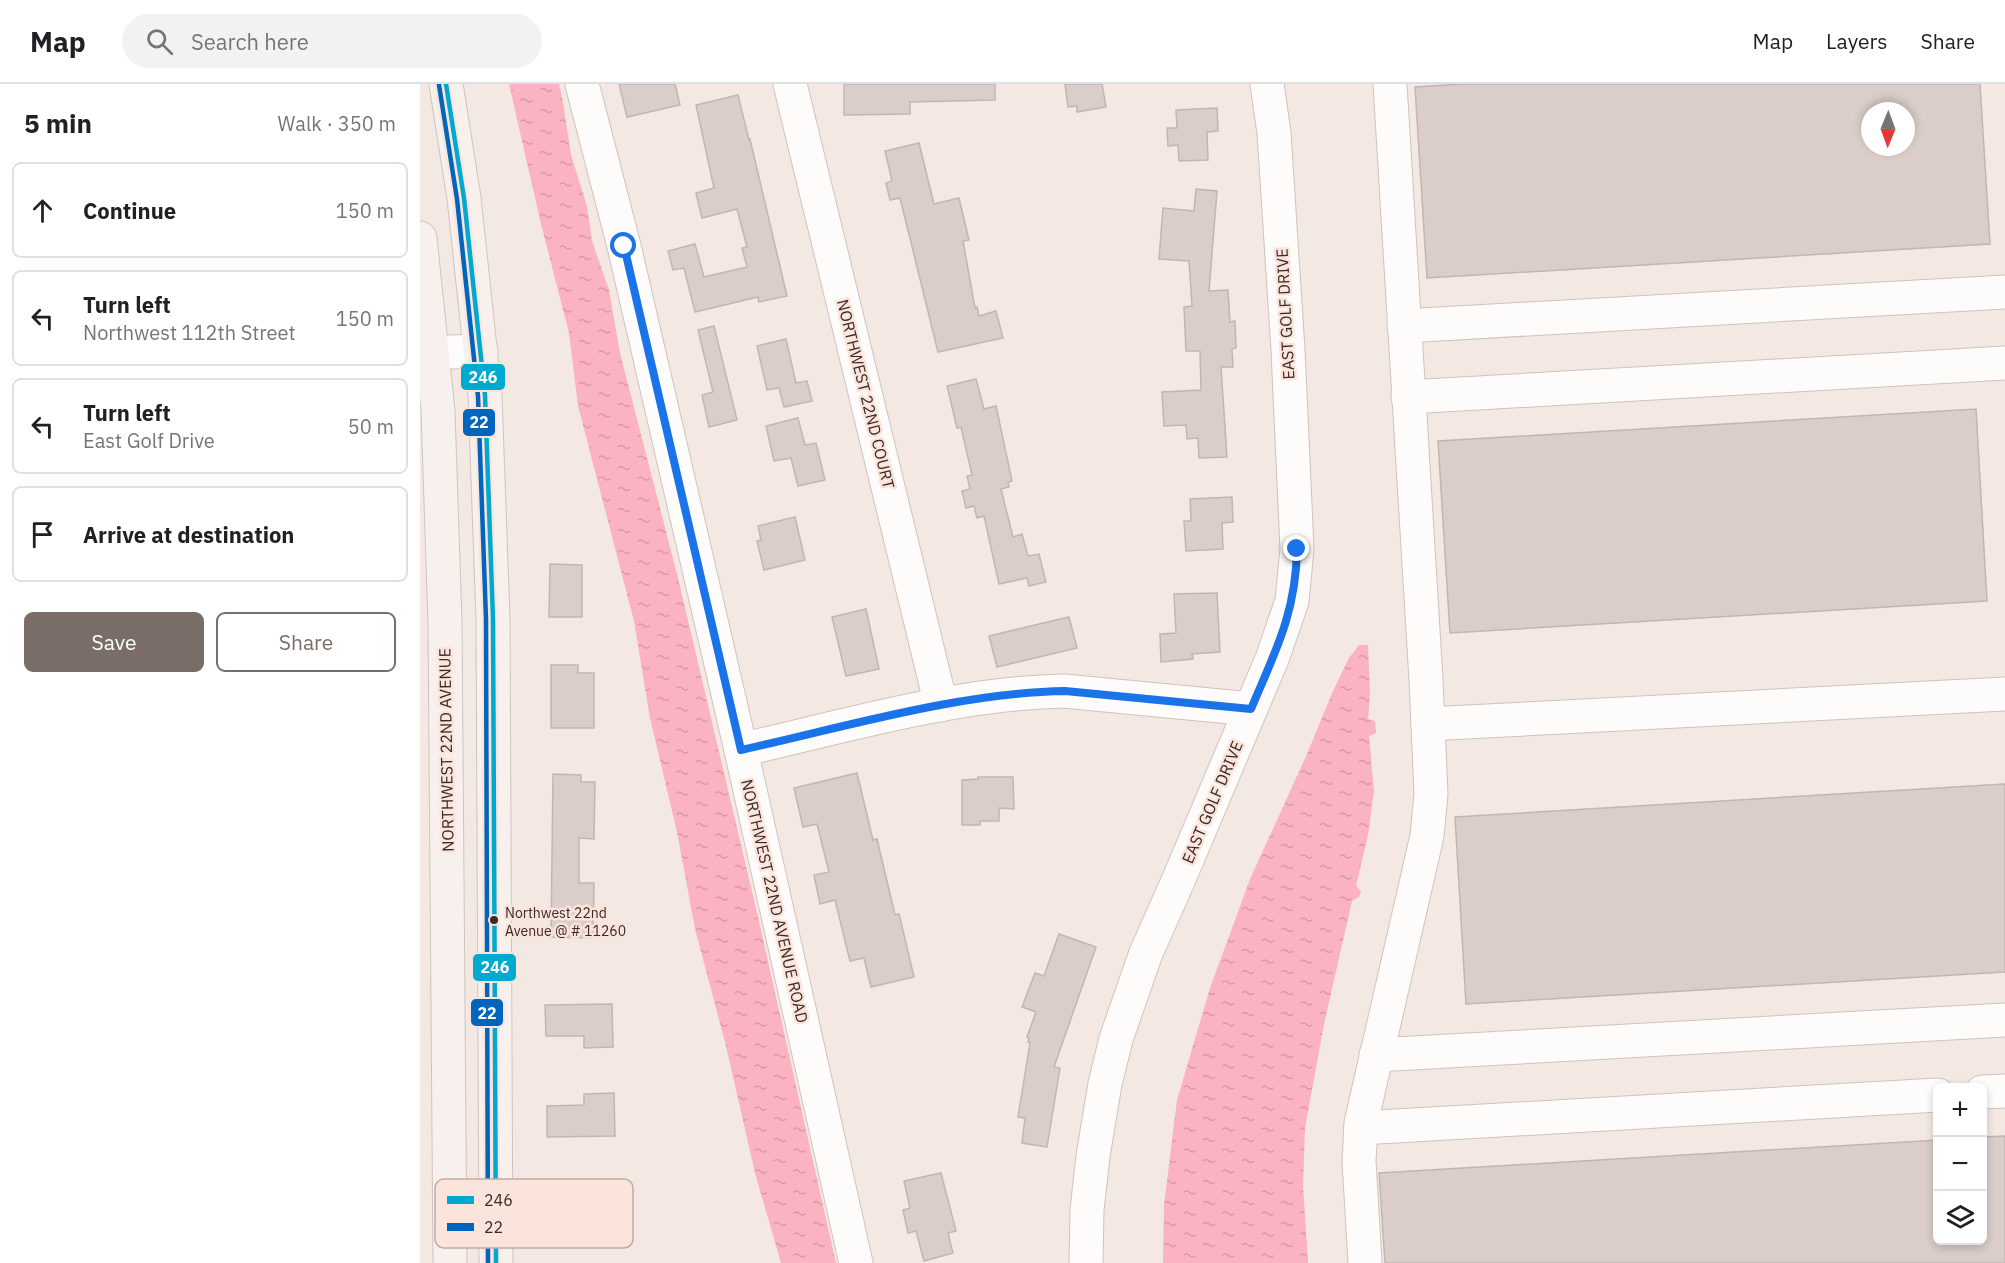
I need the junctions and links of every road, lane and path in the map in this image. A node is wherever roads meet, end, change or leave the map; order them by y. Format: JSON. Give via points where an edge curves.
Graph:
{"nodes":[{"id":1,"x":446,"y":84,"type":"edge"},
{"id":2,"x":582,"y":84,"type":"edge"},
{"id":3,"x":790,"y":84,"type":"edge"},
{"id":4,"x":1267,"y":84,"type":"edge"},
{"id":5,"x":1390,"y":84,"type":"edge"},
{"id":6,"x":420,"y":238,"type":"edge"},
{"id":7,"x":2005,"y":292,"type":"edge"},
{"id":8,"x":1404,"y":326,"type":"junction"},
{"id":9,"x":481,"y":351,"type":"junction"},
{"id":10,"x":426,"y":353,"type":"edge"},
{"id":11,"x":2005,"y":363,"type":"edge"},
{"id":12,"x":1408,"y":398,"type":"junction"},
{"id":13,"x":2005,"y":694,"type":"edge"},
{"id":14,"x":941,"y":705,"type":"junction"},
{"id":15,"x":1251,"y":709,"type":"junction"},
{"id":16,"x":1428,"y":724,"type":"junction"},
{"id":17,"x":741,"y":750,"type":"junction"},
{"id":18,"x":2005,"y":1020,"type":"edge"},
{"id":19,"x":1376,"y":1055,"type":"junction"},
{"id":20,"x":2005,"y":1091,"type":"edge"},
{"id":21,"x":1987,"y":1092,"type":"edge"},
{"id":22,"x":1933,"y":1095,"type":"edge"},
{"id":23,"x":1361,"y":1128,"type":"junction"},
{"id":24,"x":449,"y":1179,"type":"edge"},
{"id":25,"x":496,"y":1179,"type":"edge"},
{"id":26,"x":450,"y":1248,"type":"edge"},
{"id":27,"x":496,"y":1248,"type":"edge"},
{"id":28,"x":450,"y":1263,"type":"edge"},
{"id":29,"x":496,"y":1263,"type":"edge"},
{"id":30,"x":856,"y":1263,"type":"edge"},
{"id":31,"x":1086,"y":1263,"type":"edge"},
{"id":32,"x":1365,"y":1263,"type":"edge"}],
"edges":[{"from":1,"to":9,"type":"main road","via":[[464,198]]},
{"from":2,"to":17,"type":"street","name":"NORTHWEST 22ND AVENUE ROAD","via":[[624,246]]},
{"from":3,"to":14,"type":"street","name":"NORTHWEST 22ND COURT"},
{"from":4,"to":15,"type":"street","name":"EAST GOLF DRIVE","via":[[1285,301],[1297,567],[1288,618]]},
{"from":5,"to":8,"type":"street"},
{"from":6,"to":10,"type":"main road","name":"NORTHWEST 22ND AVENUE"},
{"from":7,"to":8,"type":"street"},
{"from":8,"to":12,"type":"street"},
{"from":9,"to":10,"type":"street"},
{"from":9,"to":25,"type":"main road","via":[[493,619]]},
{"from":10,"to":24,"type":"main road","name":"NORTHWEST 22ND AVENUE","via":[[438,411],[445,623]]},
{"from":11,"to":12,"type":"street"},
{"from":12,"to":16,"type":"street"},
{"from":13,"to":16,"type":"street"},
{"from":14,"to":15,"type":"street","via":[[1038,691],[1065,691]]},
{"from":14,"to":17,"type":"street"},
{"from":15,"to":31,"type":"street","name":"EAST GOLF DRIVE","via":[[1146,953],[1116,1039],[1093,1156]]},
{"from":16,"to":19,"type":"street","via":[[1431,801],[1427,836]]},
{"from":17,"to":30,"type":"street","name":"NORTHWEST 22ND AVENUE ROAD"},
{"from":18,"to":19,"type":"street"},
{"from":19,"to":23,"type":"street"},
{"from":20,"to":21,"type":"street"},
{"from":22,"to":23,"type":"street"},
{"from":23,"to":32,"type":"street"},
{"from":26,"to":28,"type":"main road","name":"NORTHWEST 22ND AVENUE"},
{"from":27,"to":29,"type":"main road"}]}
